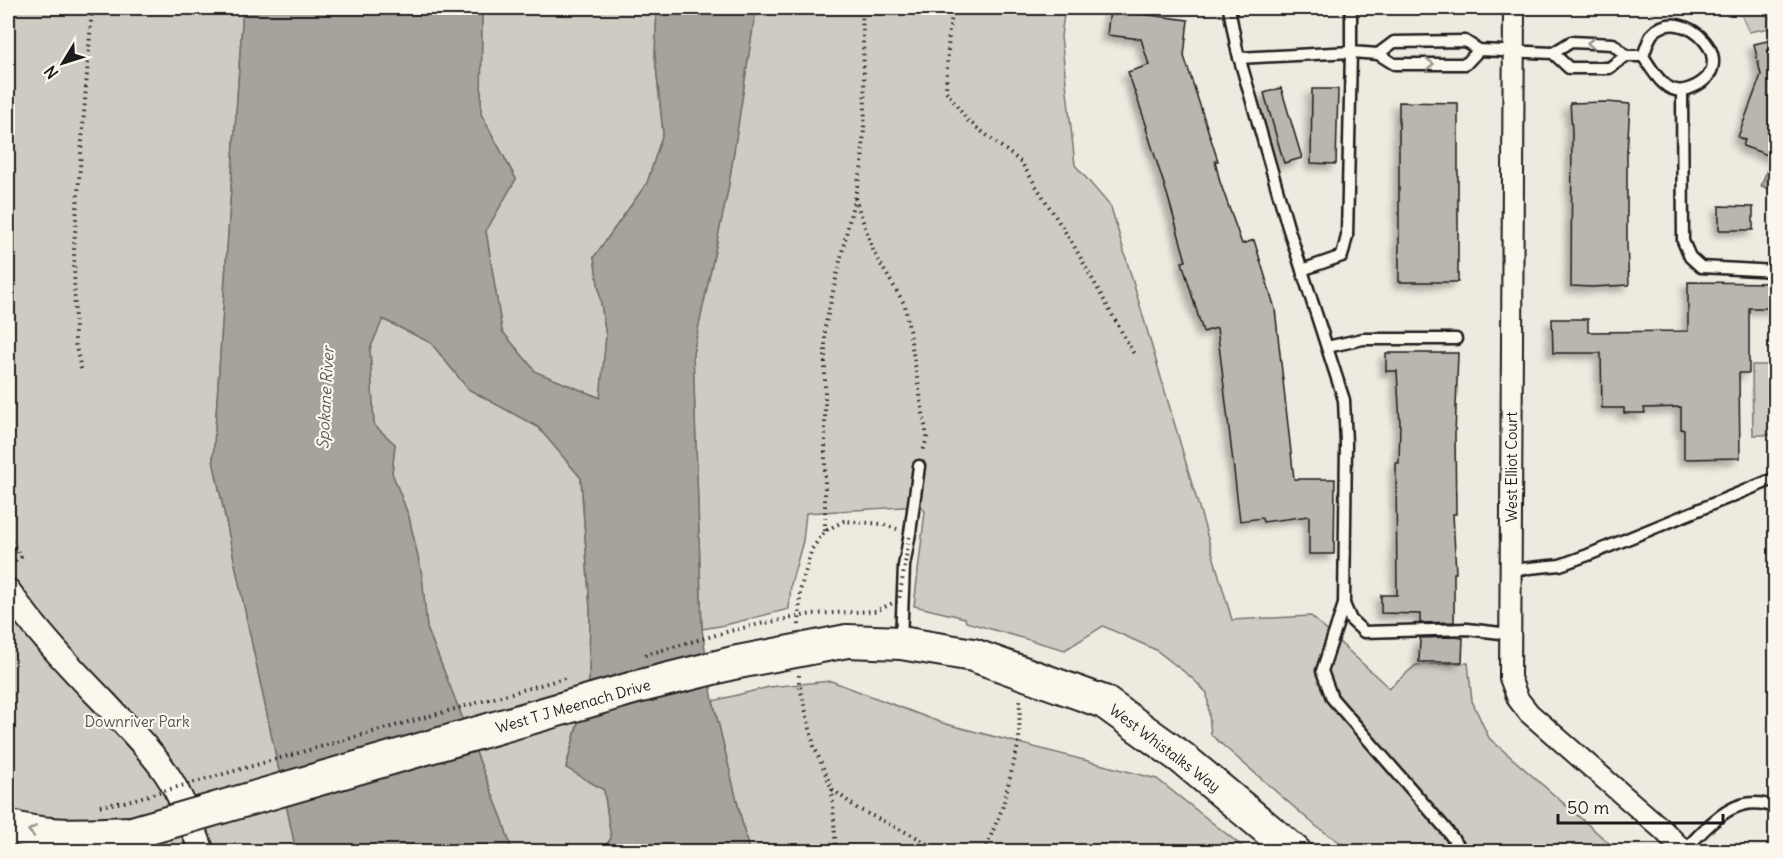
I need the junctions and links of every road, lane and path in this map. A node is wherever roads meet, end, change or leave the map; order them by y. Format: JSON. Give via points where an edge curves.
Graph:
{"nodes":[{"id":1,"x":92,"y":8,"type":"edge"},
{"id":2,"x":862,"y":8,"type":"edge"},
{"id":3,"x":954,"y":8,"type":"edge"},
{"id":4,"x":1230,"y":8,"type":"edge"},
{"id":5,"x":1351,"y":8,"type":"edge"},
{"id":6,"x":1514,"y":8,"type":"edge"},
{"id":7,"x":1479,"y":50,"type":"junction"},
{"id":8,"x":1351,"y":52,"type":"junction"},
{"id":9,"x":1514,"y":52,"type":"junction"},
{"id":10,"x":1553,"y":53,"type":"junction"},
{"id":11,"x":1378,"y":54,"type":"junction"},
{"id":12,"x":1626,"y":56,"type":"junction"},
{"id":13,"x":1643,"y":56,"type":"junction"},
{"id":14,"x":1239,"y":58,"type":"junction"},
{"id":15,"x":1682,"y":91,"type":"junction"},
{"id":16,"x":855,"y":197,"type":"junction"},
{"id":17,"x":1302,"y":270,"type":"junction"},
{"id":18,"x":1776,"y":271,"type":"edge"},
{"id":19,"x":1456,"y":339,"type":"dead end"},
{"id":20,"x":1327,"y":347,"type":"junction"},
{"id":21,"x":1136,"y":356,"type":"dead end"},
{"id":22,"x":81,"y":369,"type":"dead end"},
{"id":23,"x":920,"y":466,"type":"joint"},
{"id":24,"x":1776,"y":478,"type":"edge"},
{"id":25,"x":825,"y":531,"type":"junction"},
{"id":26,"x":910,"y":533,"type":"junction"},
{"id":27,"x":8,"y":536,"type":"edge"},
{"id":28,"x":8,"y":566,"type":"edge"},
{"id":29,"x":1510,"y":570,"type":"junction"},
{"id":30,"x":8,"y":591,"type":"edge"},
{"id":31,"x":1344,"y":604,"type":"junction"},
{"id":32,"x":799,"y":625,"type":"dead end"},
{"id":33,"x":1509,"y":633,"type":"junction"},
{"id":34,"x":901,"y":643,"type":"junction"},
{"id":35,"x":799,"y":671,"type":"dead end"},
{"id":36,"x":1020,"y":671,"type":"junction"},
{"id":37,"x":832,"y":789,"type":"junction"},
{"id":38,"x":1776,"y":807,"type":"edge"},
{"id":39,"x":8,"y":826,"type":"edge"},
{"id":40,"x":132,"y":833,"type":"junction"},
{"id":41,"x":1685,"y":851,"type":"edge"},
{"id":42,"x":58,"y":852,"type":"edge"},
{"id":43,"x":93,"y":852,"type":"edge"},
{"id":44,"x":202,"y":852,"type":"edge"},
{"id":45,"x":836,"y":852,"type":"edge"},
{"id":46,"x":940,"y":852,"type":"edge"},
{"id":47,"x":984,"y":852,"type":"edge"},
{"id":48,"x":1295,"y":852,"type":"edge"},
{"id":49,"x":1462,"y":852,"type":"edge"}],
"edges":[{"from":1,"to":22,"type":"path","via":[[74,246],[75,343]]},
{"from":2,"to":16,"type":"path","via":[[865,109],[862,165]]},
{"from":3,"to":21,"type":"path","via":[[946,91],[967,120],[1021,162]]},
{"from":4,"to":14,"type":"lane"},
{"from":5,"to":8,"type":"lane"},
{"from":6,"to":9,"type":"street","name":"West Elliot Court"},
{"from":7,"to":9,"type":"lane"},
{"from":7,"to":11,"type":"lane","via":[[1465,41],[1394,42]]},
{"from":11,"to":7,"type":"lane","one_way":true,"via":[[1394,64],[1466,64]]},
{"from":8,"to":11,"type":"lane"},
{"from":8,"to":14,"type":"lane"},
{"from":8,"to":17,"type":"lane","via":[[1347,236],[1342,256]]},
{"from":9,"to":10,"type":"lane"},
{"from":9,"to":29,"type":"street","name":"West Elliot Court"},
{"from":12,"to":10,"type":"lane","one_way":true,"via":[[1613,44],[1571,42]]},
{"from":10,"to":12,"type":"lane","via":[[1569,68],[1608,68]]},
{"from":12,"to":13,"type":"lane"},
{"from":13,"to":15,"type":"lane","via":[[1668,88]]},
{"from":13,"to":15,"type":"lane","via":[[1651,35],[1660,26],[1682,17],[1692,25],[1707,39],[1713,53],[1711,71],[1698,86]]},
{"from":14,"to":17,"type":"lane"},
{"from":15,"to":18,"type":"lane","via":[[1683,241],[1690,257],[1701,267]]},
{"from":16,"to":23,"type":"path","via":[[874,253],[905,305],[927,437]]},
{"from":16,"to":25,"type":"path","via":[[825,327]]},
{"from":17,"to":20,"type":"lane"},
{"from":19,"to":20,"type":"lane","via":[[1363,339]]},
{"from":20,"to":31,"type":"lane","via":[[1344,400]]},
{"from":23,"to":26,"type":"lane"},
{"from":24,"to":29,"type":"lane","via":[[1570,562]]},
{"from":25,"to":26,"type":"path","via":[[844,521],[884,524]]},
{"from":25,"to":32,"type":"path","via":[[812,549],[800,591]]},
{"from":26,"to":34,"type":"lane","via":[[903,566]]},
{"from":27,"to":28,"type":"path","via":[[21,557]]},
{"from":29,"to":33,"type":"street","name":"West Elliot Court"},
{"from":30,"to":44,"type":"street","via":[[70,667],[166,773]]},
{"from":31,"to":33,"type":"lane","via":[[1351,620],[1364,632],[1467,629]]},
{"from":31,"to":49,"type":"lane","via":[[1322,670],[1332,698]]},
{"from":33,"to":41,"type":"street","name":"West Elliot Court","via":[[1510,678],[1523,707]]},
{"from":34,"to":36,"type":"main road","name":"West T J Meenach Drive","via":[[973,654]]},
{"from":34,"to":40,"type":"main road","name":"West T J Meenach Drive","bridge":true,"via":[[847,641],[733,663],[637,687]]},
{"from":35,"to":37,"type":"path","via":[[814,746]]},
{"from":36,"to":47,"type":"path","via":[[1019,742],[1002,809]]},
{"from":36,"to":48,"type":"main road","name":"West Whistalks Way","via":[[1104,702],[1182,758]]},
{"from":37,"to":45,"type":"path"},
{"from":37,"to":46,"type":"path","via":[[858,809]]},
{"from":38,"to":41,"type":"lane","via":[[1757,802],[1739,805],[1717,819]]},
{"from":40,"to":39,"type":"main road","one_way":true,"via":[[42,833]]},
{"from":40,"to":42,"type":"main road"},
{"from":40,"to":43,"type":"main road"}]}
